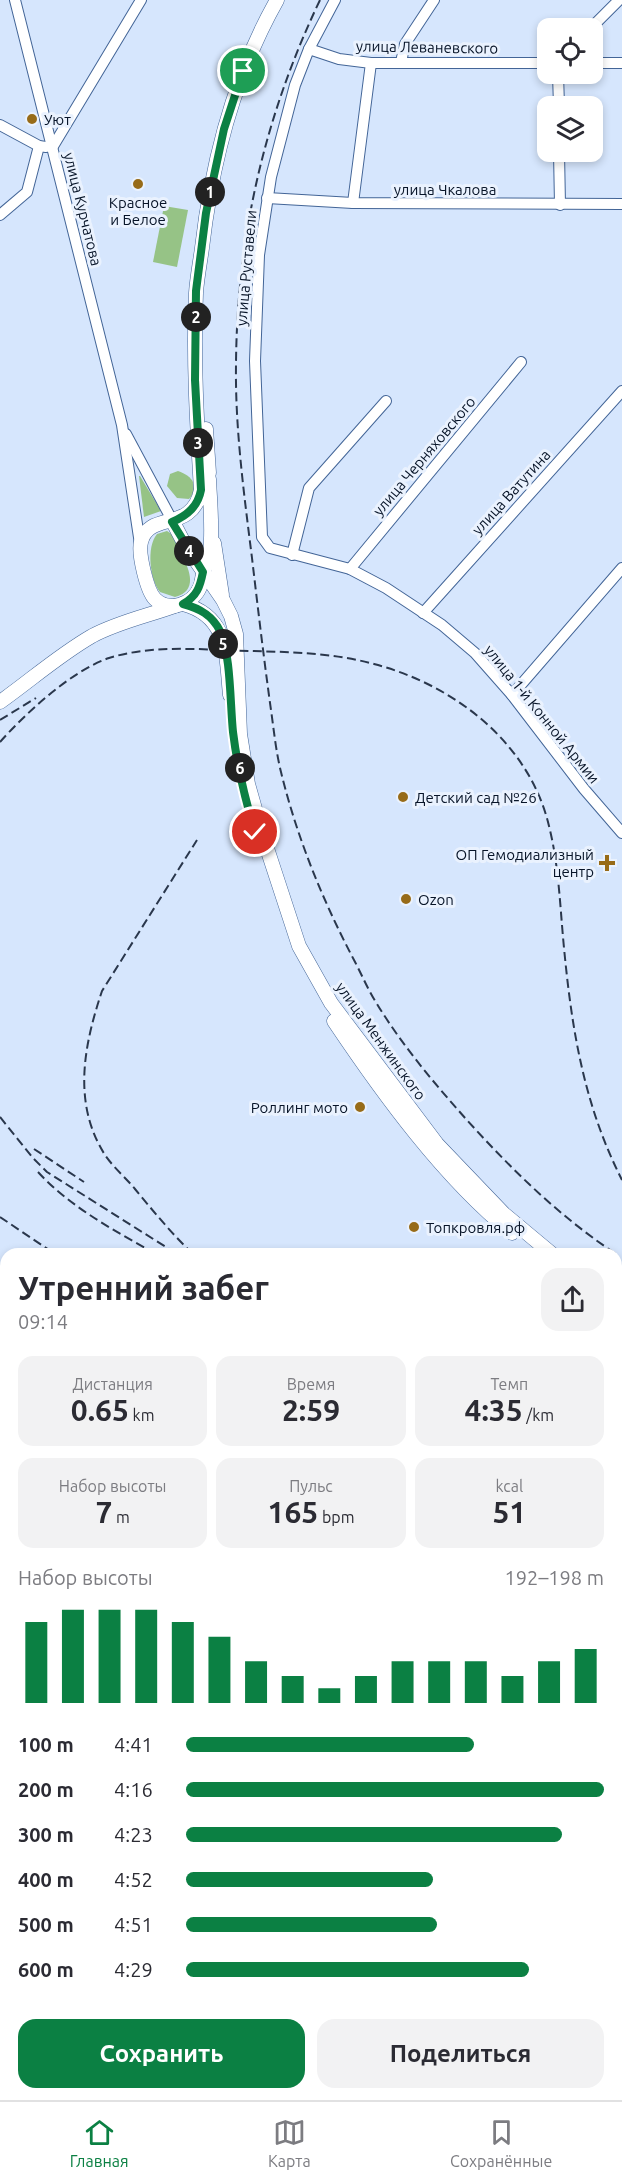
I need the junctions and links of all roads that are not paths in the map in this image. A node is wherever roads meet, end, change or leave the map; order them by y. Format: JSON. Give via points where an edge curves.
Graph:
{"nodes":[{"id":1,"x":15,"y":0,"type":"edge"},
{"id":2,"x":141,"y":0,"type":"edge"},
{"id":3,"x":277,"y":0,"type":"edge"},
{"id":4,"x":286,"y":0,"type":"edge"},
{"id":5,"x":335,"y":0,"type":"edge"},
{"id":6,"x":434,"y":0,"type":"edge"},
{"id":7,"x":619,"y":0,"type":"edge"},
{"id":8,"x":601,"y":18,"type":"edge"},
{"id":9,"x":309,"y":48,"type":"junction"},
{"id":10,"x":400,"y":62,"type":"junction"},
{"id":11,"x":372,"y":63,"type":"junction"},
{"id":12,"x":537,"y":63,"type":"edge"},
{"id":13,"x":603,"y":63,"type":"edge"},
{"id":14,"x":622,"y":63,"type":"edge"},
{"id":15,"x":0,"y":125,"type":"edge"},
{"id":16,"x":39,"y":146,"type":"junction"},
{"id":17,"x":52,"y":148,"type":"junction"},
{"id":18,"x":559,"y":162,"type":"edge"},
{"id":19,"x":267,"y":198,"type":"junction"},
{"id":20,"x":353,"y":203,"type":"junction"},
{"id":21,"x":622,"y":204,"type":"edge"},
{"id":22,"x":560,"y":205,"type":"junction"},
{"id":23,"x":0,"y":215,"type":"edge"},
{"id":24,"x":521,"y":362,"type":"dead end"},
{"id":25,"x":622,"y":391,"type":"edge"},
{"id":26,"x":386,"y":401,"type":"dead end"},
{"id":27,"x":122,"y":425,"type":"junction"},
{"id":28,"x":209,"y":479,"type":"junction"},
{"id":29,"x":172,"y":522,"type":"junction"},
{"id":30,"x":140,"y":544,"type":"junction"},
{"id":31,"x":270,"y":548,"type":"joint"},
{"id":32,"x":292,"y":555,"type":"junction"},
{"id":33,"x":622,"y":568,"type":"edge"},
{"id":34,"x":350,"y":569,"type":"junction"},
{"id":35,"x":203,"y":572,"type":"junction"},
{"id":36,"x":147,"y":582,"type":"junction"},
{"id":37,"x":223,"y":600,"type":"junction"},
{"id":38,"x":181,"y":605,"type":"junction"},
{"id":39,"x":423,"y":613,"type":"junction"},
{"id":40,"x":134,"y":618,"type":"junction"},
{"id":41,"x":232,"y":661,"type":"junction"},
{"id":42,"x":512,"y":695,"type":"junction"},
{"id":43,"x":0,"y":702,"type":"edge"},
{"id":44,"x":622,"y":833,"type":"edge"},
{"id":45,"x":531,"y":1248,"type":"edge"},
{"id":46,"x":545,"y":1248,"type":"edge"}],
"edges":[{"from":1,"to":17,"type":"street","name":"улица Курчатова"},
{"from":2,"to":17,"type":"street"},
{"from":3,"to":29,"type":"main road","via":[[243,71],[224,129],[206,213],[196,291],[195,380],[201,490],[192,510]]},
{"from":4,"to":28,"type":"main road","via":[[267,32],[250,74],[231,131],[213,214],[204,291],[202,380]]},
{"from":5,"to":9,"type":"street","name":"улица Руставели"},
{"from":6,"to":10,"type":"street","via":[[405,44]]},
{"from":7,"to":8,"type":"street"},
{"from":9,"to":11,"type":"street","name":"улица Леваневского","via":[[339,59]]},
{"from":9,"to":19,"type":"street","name":"улица Руставели","via":[[295,85]]},
{"from":10,"to":11,"type":"street","name":"улица Леваневского"},
{"from":10,"to":12,"type":"street","name":"улица Леваневского"},
{"from":11,"to":20,"type":"street"},
{"from":13,"to":14,"type":"street"},
{"from":15,"to":16,"type":"street"},
{"from":16,"to":17,"type":"street"},
{"from":16,"to":23,"type":"street","via":[[27,192]]},
{"from":17,"to":27,"type":"street","name":"улица Курчатова"},
{"from":18,"to":22,"type":"street"},
{"from":19,"to":20,"type":"street","name":"улица Чкалова"},
{"from":19,"to":31,"type":"street","name":"улица Руставели","via":[[259,255],[255,361],[262,537]]},
{"from":20,"to":22,"type":"street","name":"улица Чкалова"},
{"from":21,"to":22,"type":"street","name":"улица Чкалова"},
{"from":24,"to":34,"type":"street","name":"улица Черняховского"},
{"from":25,"to":39,"type":"street","name":"улица Ватутина"},
{"from":26,"to":32,"type":"street","via":[[309,488]]},
{"from":27,"to":29,"type":"street","name":"улица Курчатова"},
{"from":27,"to":30,"type":"street","name":"улица Курчатова"},
{"from":28,"to":35,"type":"main road","via":[[210,553]]},
{"from":28,"to":37,"type":"main road"},
{"from":29,"to":30,"type":"main road","via":[[153,525]]},
{"from":29,"to":35,"type":"main road"},
{"from":30,"to":36,"type":"main road"},
{"from":31,"to":32,"type":"street","name":"улица 1-й Конной Армии"},
{"from":32,"to":34,"type":"street","name":"улица 1-й Конной Армии"},
{"from":33,"to":42,"type":"street"},
{"from":34,"to":39,"type":"street","name":"улица 1-й Конной Армии"},
{"from":35,"to":37,"type":"main road"},
{"from":35,"to":38,"type":"main road","via":[[201,587]]},
{"from":36,"to":38,"type":"main road","via":[[156,600],[165,605]]},
{"from":36,"to":40,"type":"main road","via":[[143,605]]},
{"from":37,"to":41,"type":"main road","via":[[236,634]]},
{"from":38,"to":40,"type":"main road"},
{"from":38,"to":41,"type":"main road","via":[[204,612],[214,622]]},
{"from":39,"to":42,"type":"street","name":"улица 1-й Конной Армии","via":[[475,653]]},
{"from":40,"to":43,"type":"main road","via":[[73,648]]},
{"from":41,"to":45,"type":"main road","name":"улица Менжинского","via":[[234,734],[245,798],[279,913],[304,973],[345,1038],[430,1150],[469,1194]]},
{"from":41,"to":46,"type":"main road","name":"улица Менжинского","via":[[248,784],[299,946],[331,1002],[437,1144],[504,1214]]},
{"from":42,"to":44,"type":"street","name":"улица 1-й Конной Армии"}]}
